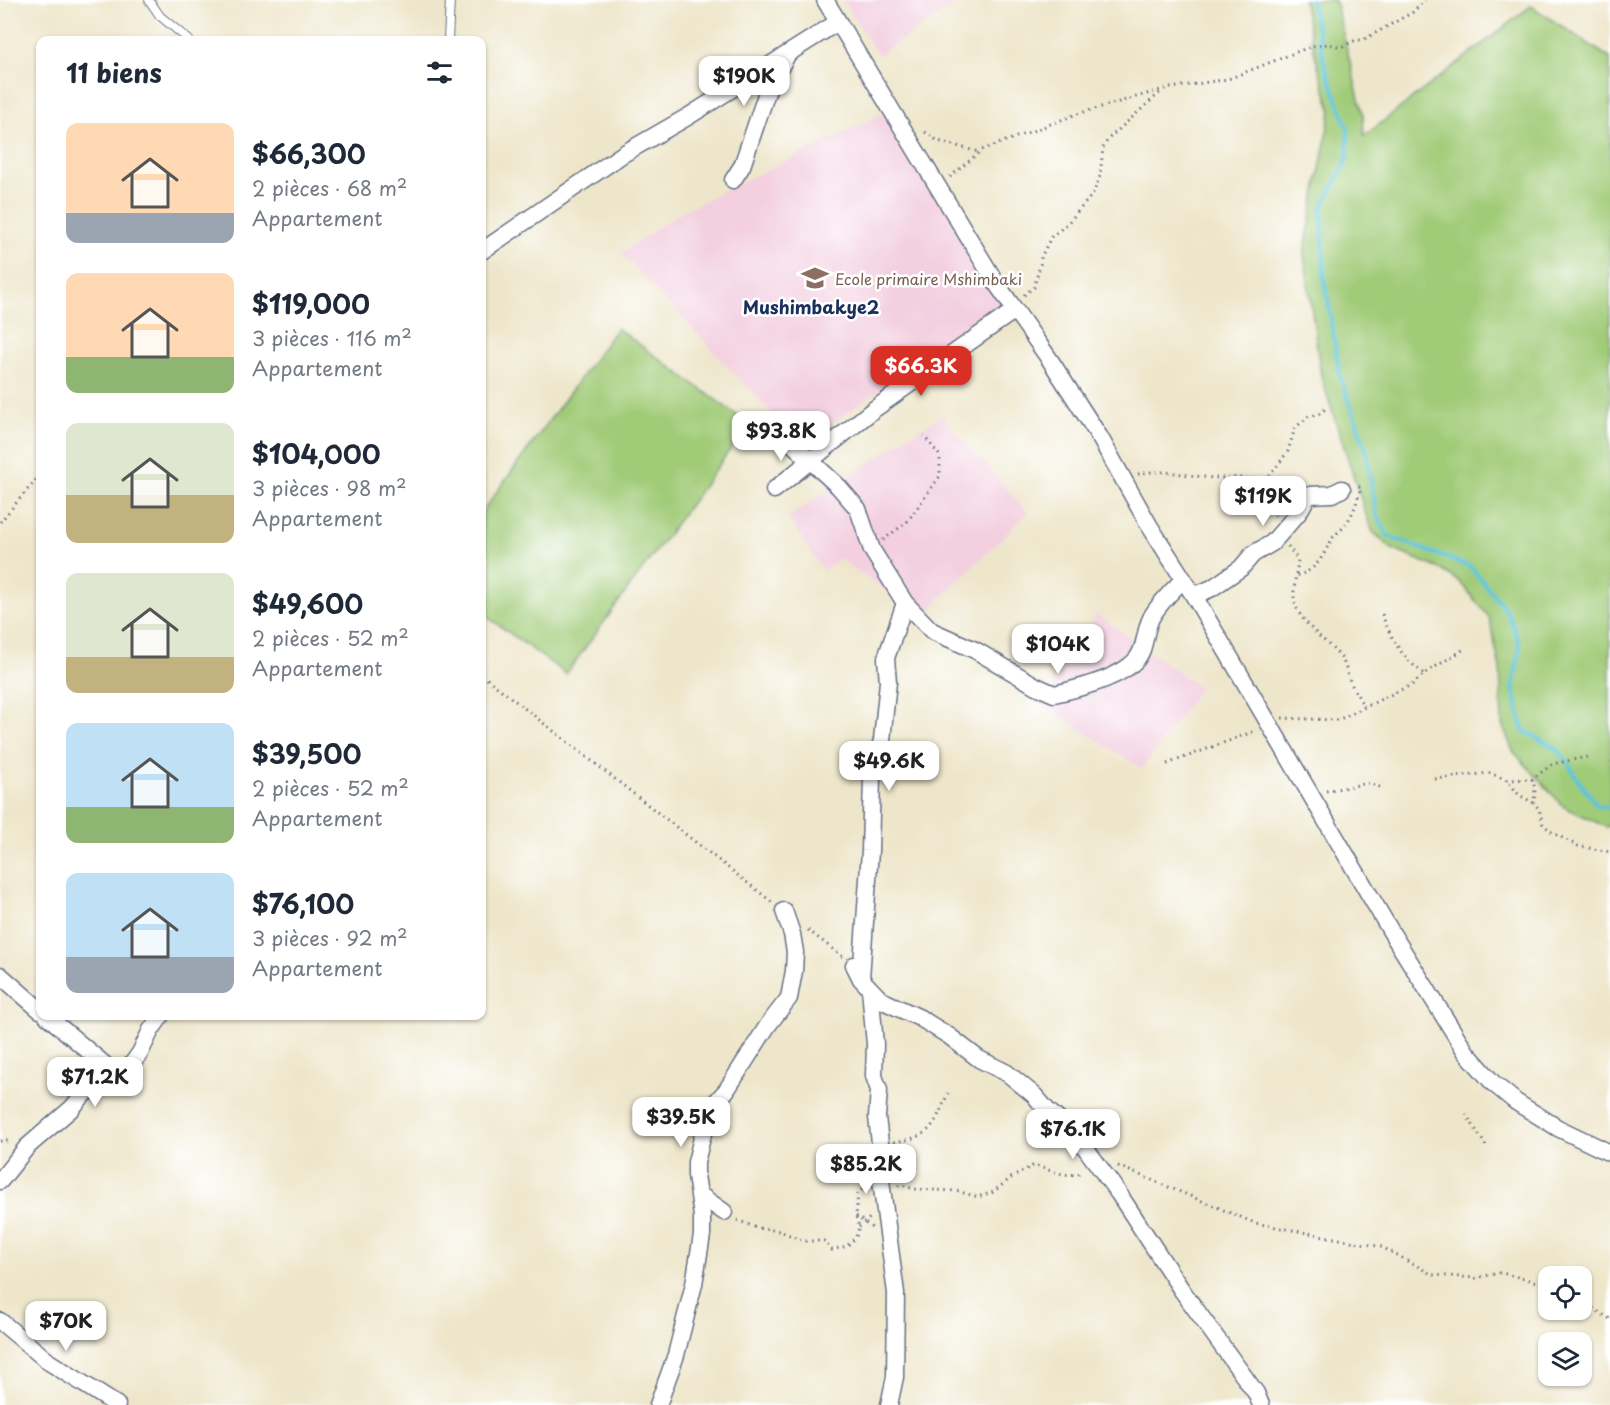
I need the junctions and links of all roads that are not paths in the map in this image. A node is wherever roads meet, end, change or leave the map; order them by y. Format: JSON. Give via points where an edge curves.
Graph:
{"nodes":[{"id":1,"x":149,"y":0,"type":"edge"},
{"id":2,"x":450,"y":0,"type":"edge"},
{"id":3,"x":825,"y":0,"type":"edge"},
{"id":4,"x":838,"y":22,"type":"junction"},
{"id":5,"x":184,"y":36,"type":"edge"},
{"id":6,"x":448,"y":36,"type":"edge"},
{"id":7,"x":788,"y":53,"type":"junction"},
{"id":8,"x":734,"y":180,"type":"dead end"},
{"id":9,"x":486,"y":248,"type":"edge"},
{"id":10,"x":1014,"y":308,"type":"junction"},
{"id":11,"x":771,"y":425,"type":"dead end"},
{"id":12,"x":810,"y":461,"type":"junction"},
{"id":13,"x":1342,"y":489,"type":"dead end"},
{"id":14,"x":774,"y":490,"type":"dead end"},
{"id":15,"x":1183,"y":579,"type":"junction"},
{"id":16,"x":1194,"y":596,"type":"junction"},
{"id":17,"x":905,"y":603,"type":"junction"},
{"id":18,"x":784,"y":911,"type":"road end"},
{"id":19,"x":0,"y":975,"type":"edge"},
{"id":20,"x":862,"y":978,"type":"junction"},
{"id":21,"x":36,"y":1006,"type":"edge"},
{"id":22,"x":52,"y":1020,"type":"edge"},
{"id":23,"x":158,"y":1020,"type":"edge"},
{"id":24,"x":117,"y":1075,"type":"junction"},
{"id":25,"x":1610,"y":1153,"type":"edge"},
{"id":26,"x":0,"y":1181,"type":"edge"},
{"id":27,"x":700,"y":1195,"type":"junction"},
{"id":28,"x":724,"y":1212,"type":"road end"},
{"id":29,"x":0,"y":1321,"type":"edge"},
{"id":30,"x":117,"y":1405,"type":"edge"},
{"id":31,"x":658,"y":1405,"type":"edge"},
{"id":32,"x":889,"y":1405,"type":"edge"},
{"id":33,"x":1261,"y":1405,"type":"edge"}],
"edges":[{"from":1,"to":5,"type":"lane","via":[[160,16]]},
{"from":2,"to":6,"type":"lane"},
{"from":3,"to":4,"type":"street"},
{"from":4,"to":7,"type":"street"},
{"from":4,"to":10,"type":"street"},
{"from":7,"to":8,"type":"street","via":[[768,89]]},
{"from":7,"to":9,"type":"street","via":[[623,154]]},
{"from":10,"to":12,"type":"street"},
{"from":10,"to":15,"type":"street","via":[[1099,436]]},
{"from":11,"to":12,"type":"street"},
{"from":12,"to":14,"type":"street"},
{"from":12,"to":17,"type":"street","via":[[858,509],[872,550]]},
{"from":13,"to":16,"type":"street","via":[[1332,494],[1310,495],[1272,543],[1212,588]]},
{"from":15,"to":16,"type":"street"},
{"from":15,"to":17,"type":"street","via":[[1152,616],[1137,660],[1122,673],[1054,694],[932,631]]},
{"from":16,"to":25,"type":"street","via":[[1399,944],[1477,1066],[1516,1101],[1558,1128]]},
{"from":17,"to":20,"type":"street","via":[[886,658],[888,682],[882,740],[872,778]]},
{"from":18,"to":27,"type":"street","via":[[795,952],[789,998],[715,1103],[696,1162]]},
{"from":19,"to":21,"type":"street"},
{"from":20,"to":32,"type":"street","via":[[875,1044],[881,1183],[896,1293],[894,1377]]},
{"from":20,"to":33,"type":"street","via":[[881,1000],[920,1018],[1006,1073],[1076,1135]]},
{"from":22,"to":24,"type":"street"},
{"from":23,"to":24,"type":"street","via":[[129,1068]]},
{"from":24,"to":26,"type":"street","via":[[84,1094],[27,1147]]},
{"from":27,"to":28,"type":"street"},
{"from":27,"to":31,"type":"street","via":[[702,1235],[692,1295],[672,1371]]},
{"from":29,"to":30,"type":"street","via":[[50,1362]]}]}
